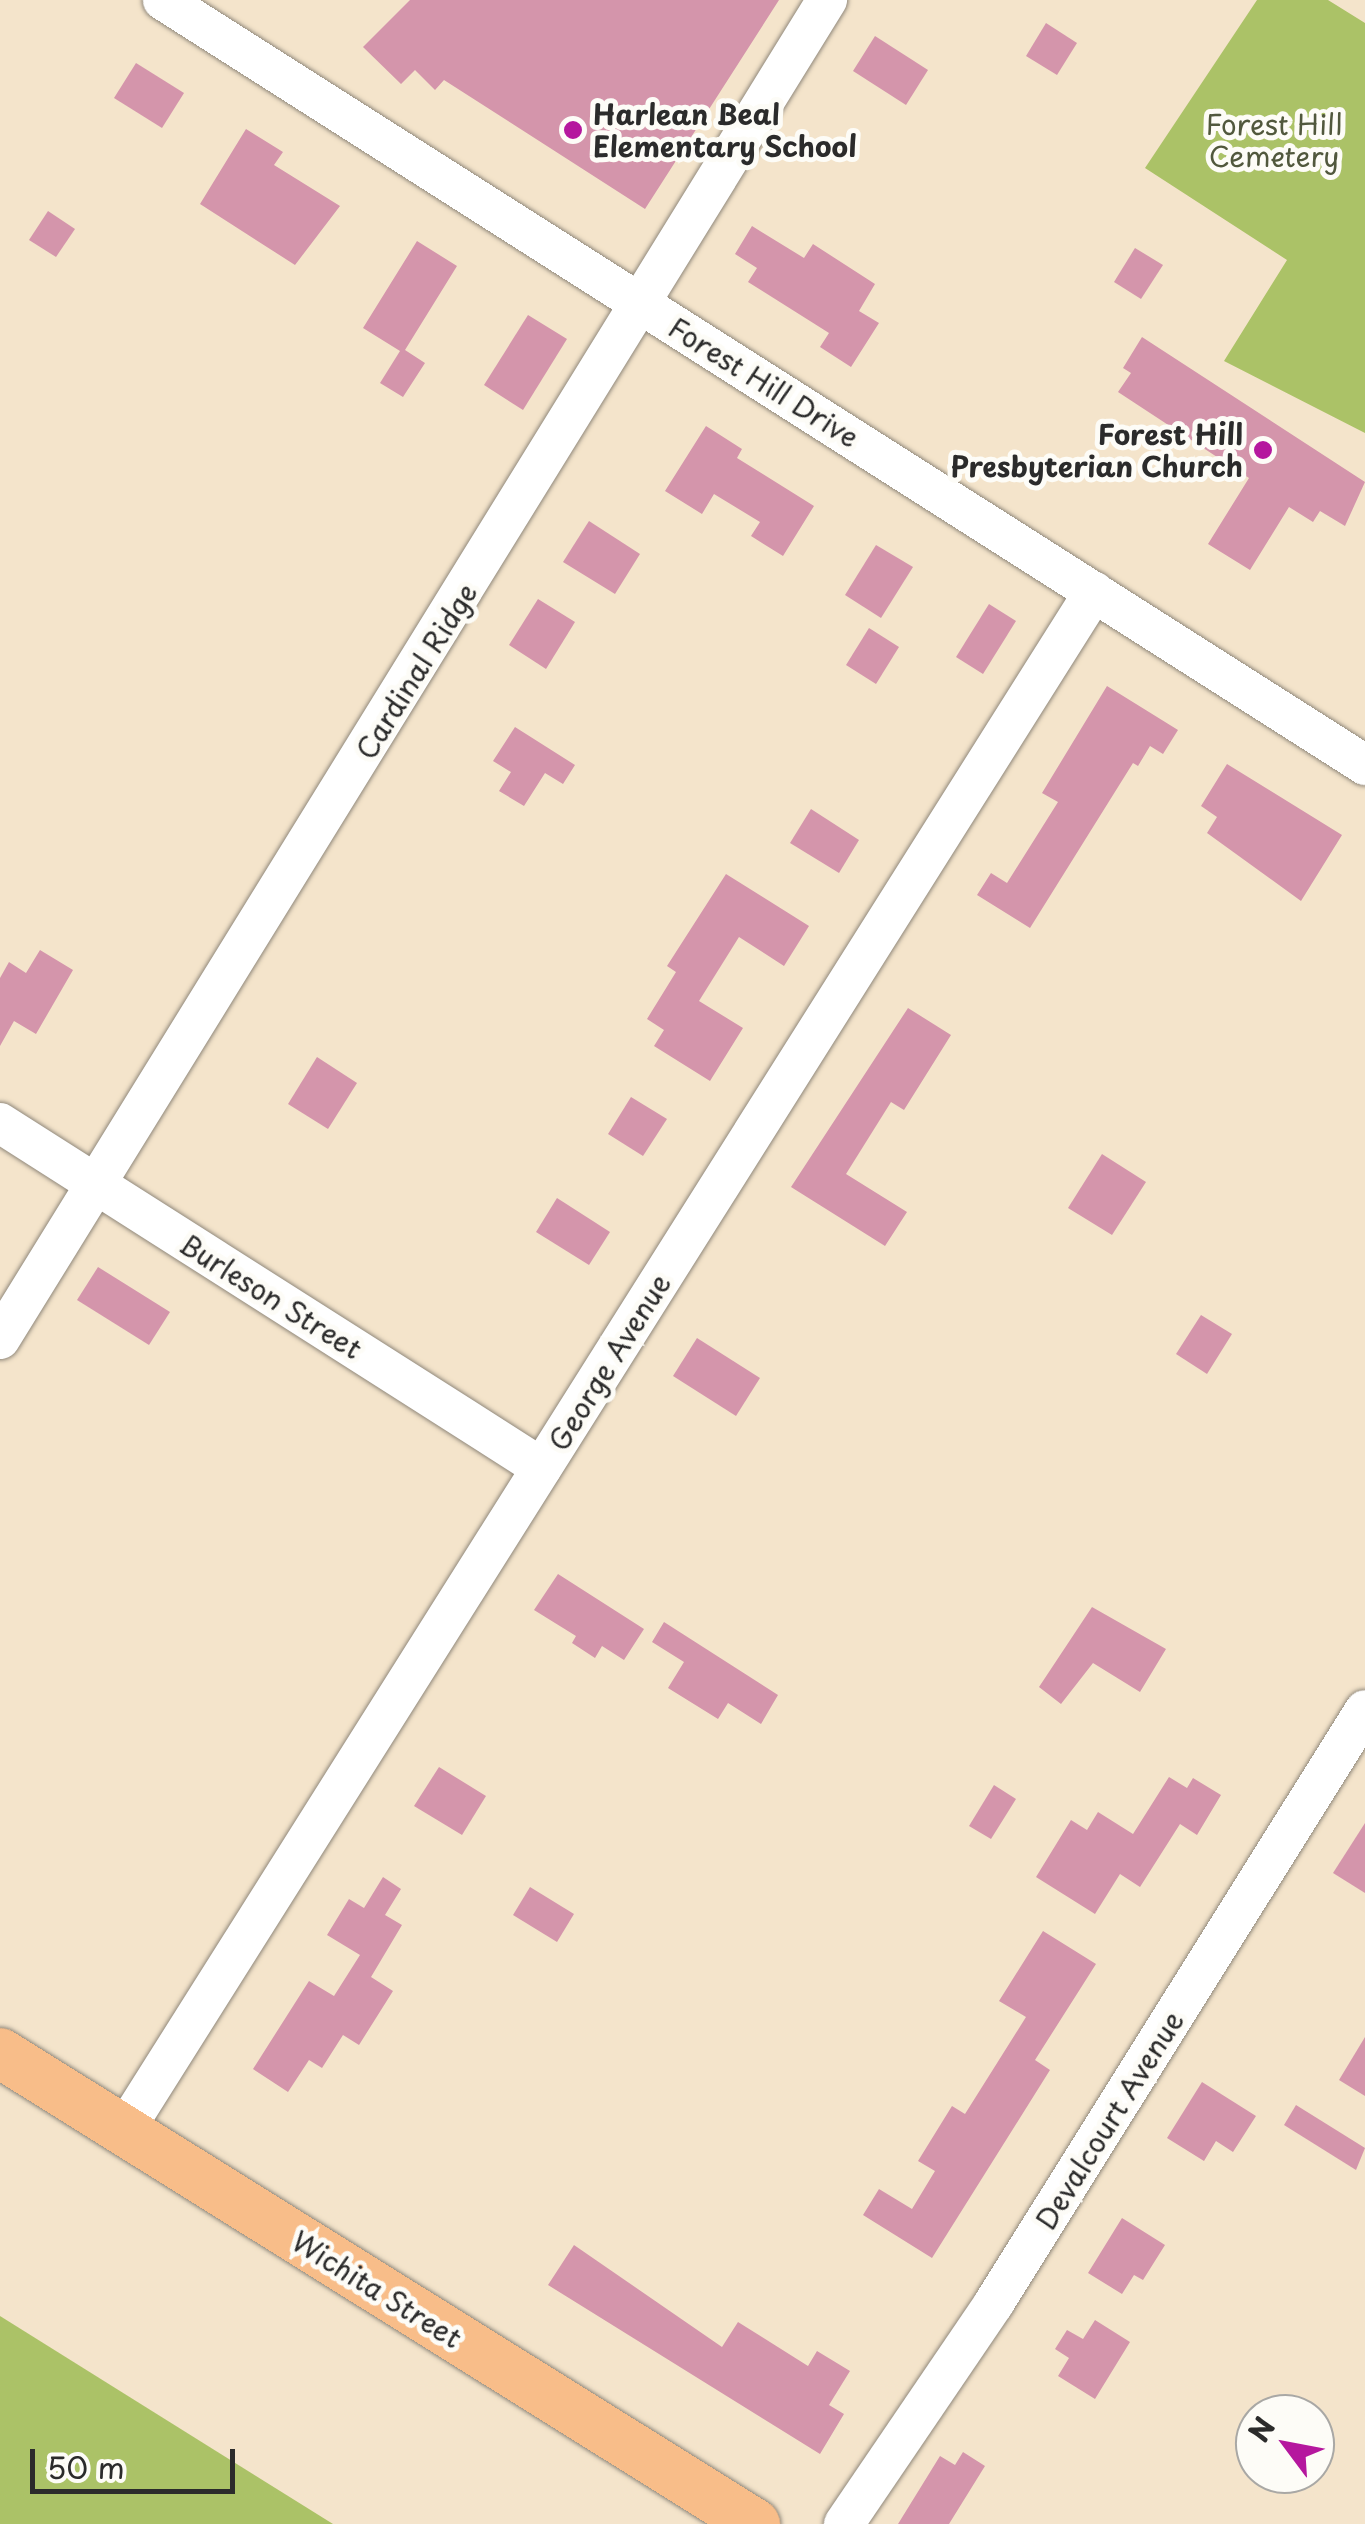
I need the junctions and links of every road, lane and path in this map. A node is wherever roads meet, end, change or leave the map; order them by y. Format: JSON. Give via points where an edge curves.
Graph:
{"nodes":[{"id":1,"x":163,"y":0,"type":"edge"},
{"id":2,"x":827,"y":0,"type":"edge"},
{"id":3,"x":644,"y":305,"type":"junction"},
{"id":4,"x":1094,"y":592,"type":"junction"},
{"id":5,"x":1365,"y":765,"type":"edge"},
{"id":6,"x":0,"y":1123,"type":"edge"},
{"id":7,"x":96,"y":1185,"type":"junction"},
{"id":8,"x":0,"y":1339,"type":"edge"},
{"id":9,"x":542,"y":1468,"type":"junction"},
{"id":10,"x":1365,"y":1710,"type":"edge"},
{"id":11,"x":0,"y":2052,"type":"edge"},
{"id":12,"x":123,"y":2132,"type":"junction"},
{"id":13,"x":754,"y":2524,"type":"edge"},
{"id":14,"x":844,"y":2524,"type":"edge"}],
"edges":[{"from":1,"to":3,"type":"street","name":"Forest Hill Drive"},
{"from":2,"to":3,"type":"street","name":"Cardinal Ridge"},
{"from":3,"to":4,"type":"street","name":"Forest Hill Drive"},
{"from":3,"to":7,"type":"street","name":"Cardinal Ridge"},
{"from":4,"to":5,"type":"street","name":"Forest Hill Drive"},
{"from":4,"to":9,"type":"street","name":"George Avenue"},
{"from":6,"to":7,"type":"street","name":"Burleson Street"},
{"from":7,"to":8,"type":"street","name":"Cardinal Ridge"},
{"from":7,"to":9,"type":"street","name":"Burleson Street"},
{"from":9,"to":12,"type":"street","name":"George Avenue"},
{"from":10,"to":14,"type":"street","name":"Devalcourt Avenue","via":[[994,2304]]},
{"from":11,"to":12,"type":"main road","name":"Wichita Street"},
{"from":12,"to":13,"type":"main road","name":"Wichita Street"}]}
